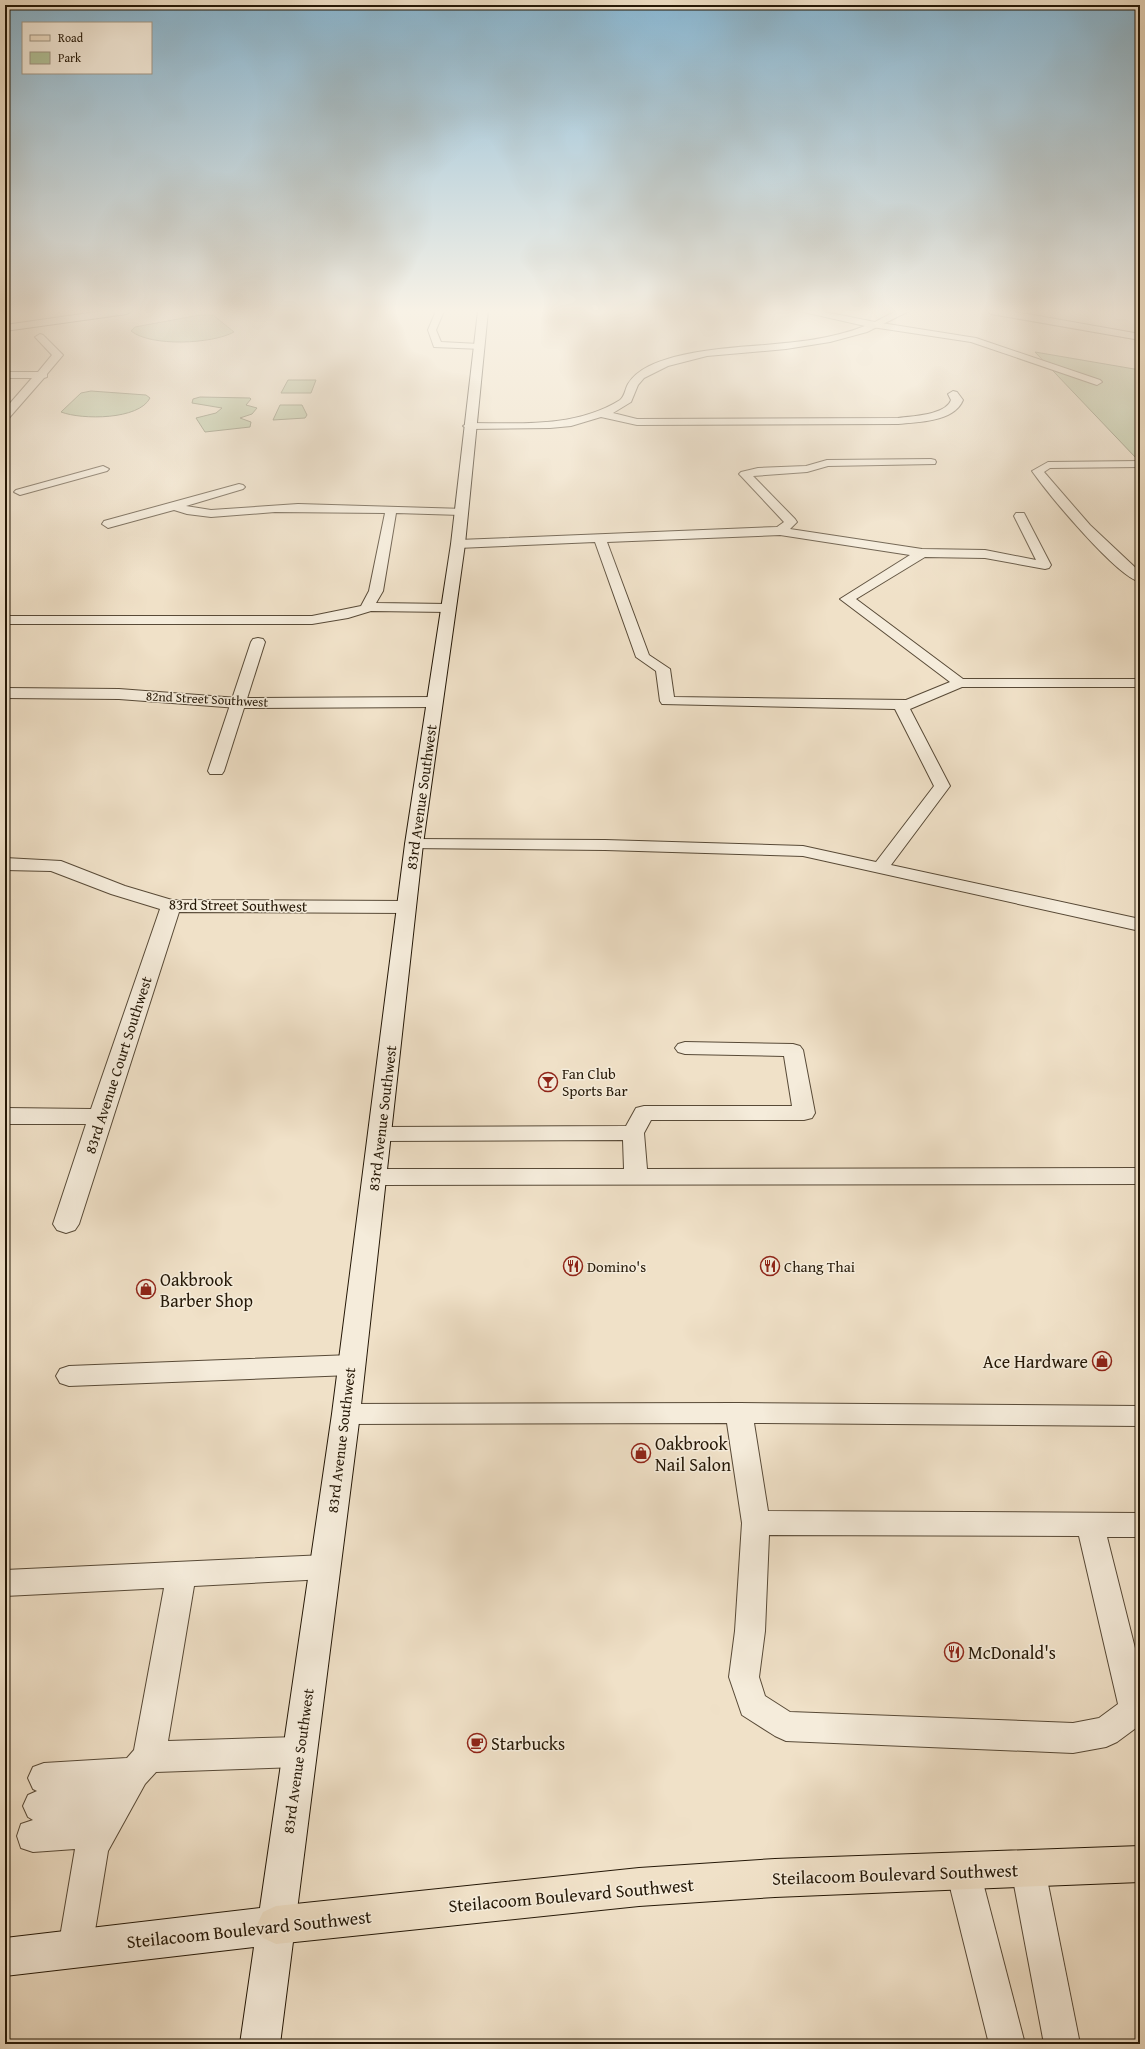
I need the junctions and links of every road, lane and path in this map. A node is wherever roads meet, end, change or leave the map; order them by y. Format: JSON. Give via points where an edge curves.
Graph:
{"nodes":[{"id":1,"x":9,"y":406,"type":"edge"},
{"id":2,"x":471,"y":407,"type":"edge"},
{"id":3,"x":615,"y":407,"type":"edge"},
{"id":4,"x":952,"y":407,"type":"edge"},
{"id":5,"x":601,"y":414,"type":"junction"},
{"id":6,"x":5,"y":416,"type":"edge"},
{"id":7,"x":469,"y":426,"type":"junction"},
{"id":8,"x":931,"y":462,"type":"dead end"},
{"id":9,"x":1140,"y":464,"type":"edge"},
{"id":10,"x":103,"y":469,"type":"dead end"},
{"id":11,"x":239,"y":487,"type":"dead end"},
{"id":12,"x":35,"y":500,"type":"dead end"},
{"id":13,"x":175,"y":506,"type":"junction"},
{"id":14,"x":391,"y":510,"type":"junction"},
{"id":15,"x":461,"y":512,"type":"junction"},
{"id":16,"x":1020,"y":516,"type":"dead end"},
{"id":17,"x":108,"y":524,"type":"dead end"},
{"id":18,"x":780,"y":531,"type":"junction"},
{"id":19,"x":600,"y":540,"type":"junction"},
{"id":20,"x":458,"y":544,"type":"junction"},
{"id":21,"x":922,"y":553,"type":"junction"},
{"id":22,"x":1140,"y":578,"type":"edge"},
{"id":23,"x":367,"y":607,"type":"junction"},
{"id":24,"x":448,"y":608,"type":"junction"},
{"id":25,"x":5,"y":620,"type":"edge"},
{"id":26,"x":258,"y":642,"type":"dead end"},
{"id":27,"x":960,"y":683,"type":"junction"},
{"id":28,"x":1140,"y":683,"type":"edge"},
{"id":29,"x":5,"y":693,"type":"edge"},
{"id":30,"x":434,"y":702,"type":"junction"},
{"id":31,"x":238,"y":703,"type":"junction"},
{"id":32,"x":900,"y":705,"type":"junction"},
{"id":33,"x":216,"y":771,"type":"dead end"},
{"id":34,"x":414,"y":844,"type":"junction"},
{"id":35,"x":5,"y":864,"type":"edge"},
{"id":36,"x":880,"y":868,"type":"junction"},
{"id":37,"x":171,"y":906,"type":"junction"},
{"id":38,"x":406,"y":908,"type":"junction"},
{"id":39,"x":1140,"y":925,"type":"edge"},
{"id":40,"x":685,"y":1048,"type":"dead end"},
{"id":41,"x":5,"y":1116,"type":"edge"},
{"id":42,"x":100,"y":1117,"type":"junction"},
{"id":43,"x":633,"y":1133,"type":"junction"},
{"id":44,"x":380,"y":1134,"type":"junction"},
{"id":45,"x":1140,"y":1176,"type":"edge"},
{"id":46,"x":375,"y":1177,"type":"junction"},
{"id":47,"x":636,"y":1177,"type":"junction"},
{"id":48,"x":66,"y":1224,"type":"dead end"},
{"id":49,"x":351,"y":1365,"type":"junction"},
{"id":50,"x":69,"y":1376,"type":"dead end"},
{"id":51,"x":740,"y":1413,"type":"junction"},
{"id":52,"x":346,"y":1414,"type":"junction"},
{"id":53,"x":1140,"y":1416,"type":"edge"},
{"id":54,"x":756,"y":1523,"type":"junction"},
{"id":55,"x":1090,"y":1525,"type":"junction"},
{"id":56,"x":1140,"y":1525,"type":"edge"},
{"id":57,"x":325,"y":1567,"type":"junction"},
{"id":58,"x":181,"y":1575,"type":"junction"},
{"id":59,"x":5,"y":1583,"type":"edge"},
{"id":60,"x":298,"y":1752,"type":"junction"},
{"id":61,"x":141,"y":1765,"type":"junction"},
{"id":62,"x":118,"y":1800,"type":"junction"},
{"id":63,"x":39,"y":1807,"type":"junction"},
{"id":64,"x":101,"y":1830,"type":"junction"},
{"id":65,"x":1140,"y":1864,"type":"edge"},
{"id":66,"x":1028,"y":1869,"type":"junction"},
{"id":67,"x":963,"y":1871,"type":"junction"},
{"id":68,"x":276,"y":1925,"type":"junction"},
{"id":69,"x":75,"y":1949,"type":"junction"},
{"id":70,"x":5,"y":1957,"type":"edge"},
{"id":71,"x":260,"y":2044,"type":"edge"},
{"id":72,"x":1007,"y":2044,"type":"edge"},
{"id":73,"x":1062,"y":2044,"type":"edge"}],
"edges":[{"from":1,"to":6,"type":"street"},
{"from":2,"to":7,"type":"street","name":"83rd Avenue Southwest"},
{"from":3,"to":5,"type":"street"},
{"from":4,"to":5,"type":"street","via":[[941,414],[898,421],[637,422]]},
{"from":5,"to":7,"type":"street","via":[[551,424]]},
{"from":7,"to":15,"type":"street","name":"83rd Avenue Southwest"},
{"from":8,"to":18,"type":"lane","via":[[827,463],[807,469],[745,474],[791,522]]},
{"from":9,"to":22,"type":"lane","via":[[1048,465],[1038,471],[1059,499],[1092,534]]},
{"from":10,"to":12,"type":"lane","via":[[15,490]]},
{"from":11,"to":13,"type":"lane"},
{"from":13,"to":14,"type":"lane","via":[[188,512],[221,513],[274,508]]},
{"from":13,"to":17,"type":"lane"},
{"from":14,"to":15,"type":"lane"},
{"from":14,"to":23,"type":"lane","via":[[376,591]]},
{"from":15,"to":20,"type":"street","name":"83rd Avenue Southwest"},
{"from":16,"to":21,"type":"lane","via":[[1045,565],[985,554]]},
{"from":18,"to":19,"type":"lane"},
{"from":18,"to":21,"type":"lane"},
{"from":19,"to":20,"type":"lane"},
{"from":19,"to":32,"type":"lane","via":[[643,657],[663,669],[668,701]]},
{"from":20,"to":24,"type":"street","name":"83rd Avenue Southwest"},
{"from":21,"to":27,"type":"lane","via":[[847,599]]},
{"from":23,"to":24,"type":"lane"},
{"from":23,"to":25,"type":"lane","via":[[348,614],[312,620]]},
{"from":24,"to":30,"type":"street","name":"83rd Avenue Southwest"},
{"from":26,"to":31,"type":"lane"},
{"from":27,"to":28,"type":"lane"},
{"from":27,"to":32,"type":"lane","via":[[908,705]]},
{"from":29,"to":31,"type":"street","name":"82nd Street Southwest","via":[[119,694]]},
{"from":30,"to":31,"type":"street","name":"82nd Street Southwest"},
{"from":30,"to":34,"type":"street","name":"83rd Avenue Southwest"},
{"from":31,"to":33,"type":"lane"},
{"from":32,"to":36,"type":"lane","via":[[942,786]]},
{"from":34,"to":36,"type":"lane","via":[[605,845],[804,851]]},
{"from":34,"to":38,"type":"street","name":"83rd Avenue Southwest"},
{"from":35,"to":37,"type":"street","name":"83rd Street Southwest","via":[[54,864],[118,890]]},
{"from":36,"to":39,"type":"lane"},
{"from":37,"to":38,"type":"street","name":"83rd Street Southwest"},
{"from":37,"to":42,"type":"street","name":"83rd Avenue Court Southwest"},
{"from":38,"to":44,"type":"street","name":"83rd Avenue Southwest"},
{"from":40,"to":43,"type":"lane","via":[[793,1050],[804,1113],[644,1113]]},
{"from":41,"to":42,"type":"street"},
{"from":42,"to":48,"type":"street","name":"83rd Avenue Court Southwest"},
{"from":43,"to":44,"type":"lane"},
{"from":43,"to":47,"type":"lane"},
{"from":44,"to":46,"type":"street","name":"83rd Avenue Southwest"},
{"from":45,"to":47,"type":"lane"},
{"from":46,"to":47,"type":"lane"},
{"from":46,"to":49,"type":"street","name":"83rd Avenue Southwest"},
{"from":49,"to":50,"type":"lane"},
{"from":49,"to":52,"type":"street","name":"83rd Avenue Southwest"},
{"from":51,"to":52,"type":"lane"},
{"from":51,"to":53,"type":"lane"},
{"from":51,"to":54,"type":"lane"},
{"from":52,"to":57,"type":"street","name":"83rd Avenue Southwest"},
{"from":54,"to":55,"type":"lane"},
{"from":54,"to":55,"type":"lane","via":[[750,1631],[744,1677],[753,1705],[786,1726],[1073,1738],[1106,1732],[1135,1710]]},
{"from":55,"to":56,"type":"lane"},
{"from":57,"to":58,"type":"lane"},
{"from":57,"to":60,"type":"street","name":"83rd Avenue Southwest"},
{"from":58,"to":59,"type":"lane"},
{"from":58,"to":61,"type":"lane"},
{"from":60,"to":61,"type":"lane"},
{"from":60,"to":68,"type":"street","name":"83rd Avenue Southwest"},
{"from":61,"to":62,"type":"lane"},
{"from":61,"to":63,"type":"lane"},
{"from":62,"to":63,"type":"lane"},
{"from":62,"to":64,"type":"lane"},
{"from":63,"to":64,"type":"lane"},
{"from":64,"to":69,"type":"lane","via":[[92,1847]]},
{"from":65,"to":66,"type":"main road","name":"Steilacoom Boulevard Southwest"},
{"from":66,"to":67,"type":"main road","name":"Steilacoom Boulevard Southwest"},
{"from":66,"to":73,"type":"lane"},
{"from":67,"to":68,"type":"main road","name":"Steilacoom Boulevard Southwest","via":[[775,1878],[639,1887]]},
{"from":67,"to":72,"type":"lane"},
{"from":68,"to":69,"type":"street","name":"Steilacoom Boulevard Southwest"},
{"from":68,"to":71,"type":"street","name":"83rd Avenue Southwest"},
{"from":69,"to":70,"type":"street","name":"Steilacoom Boulevard Southwest"}]}
